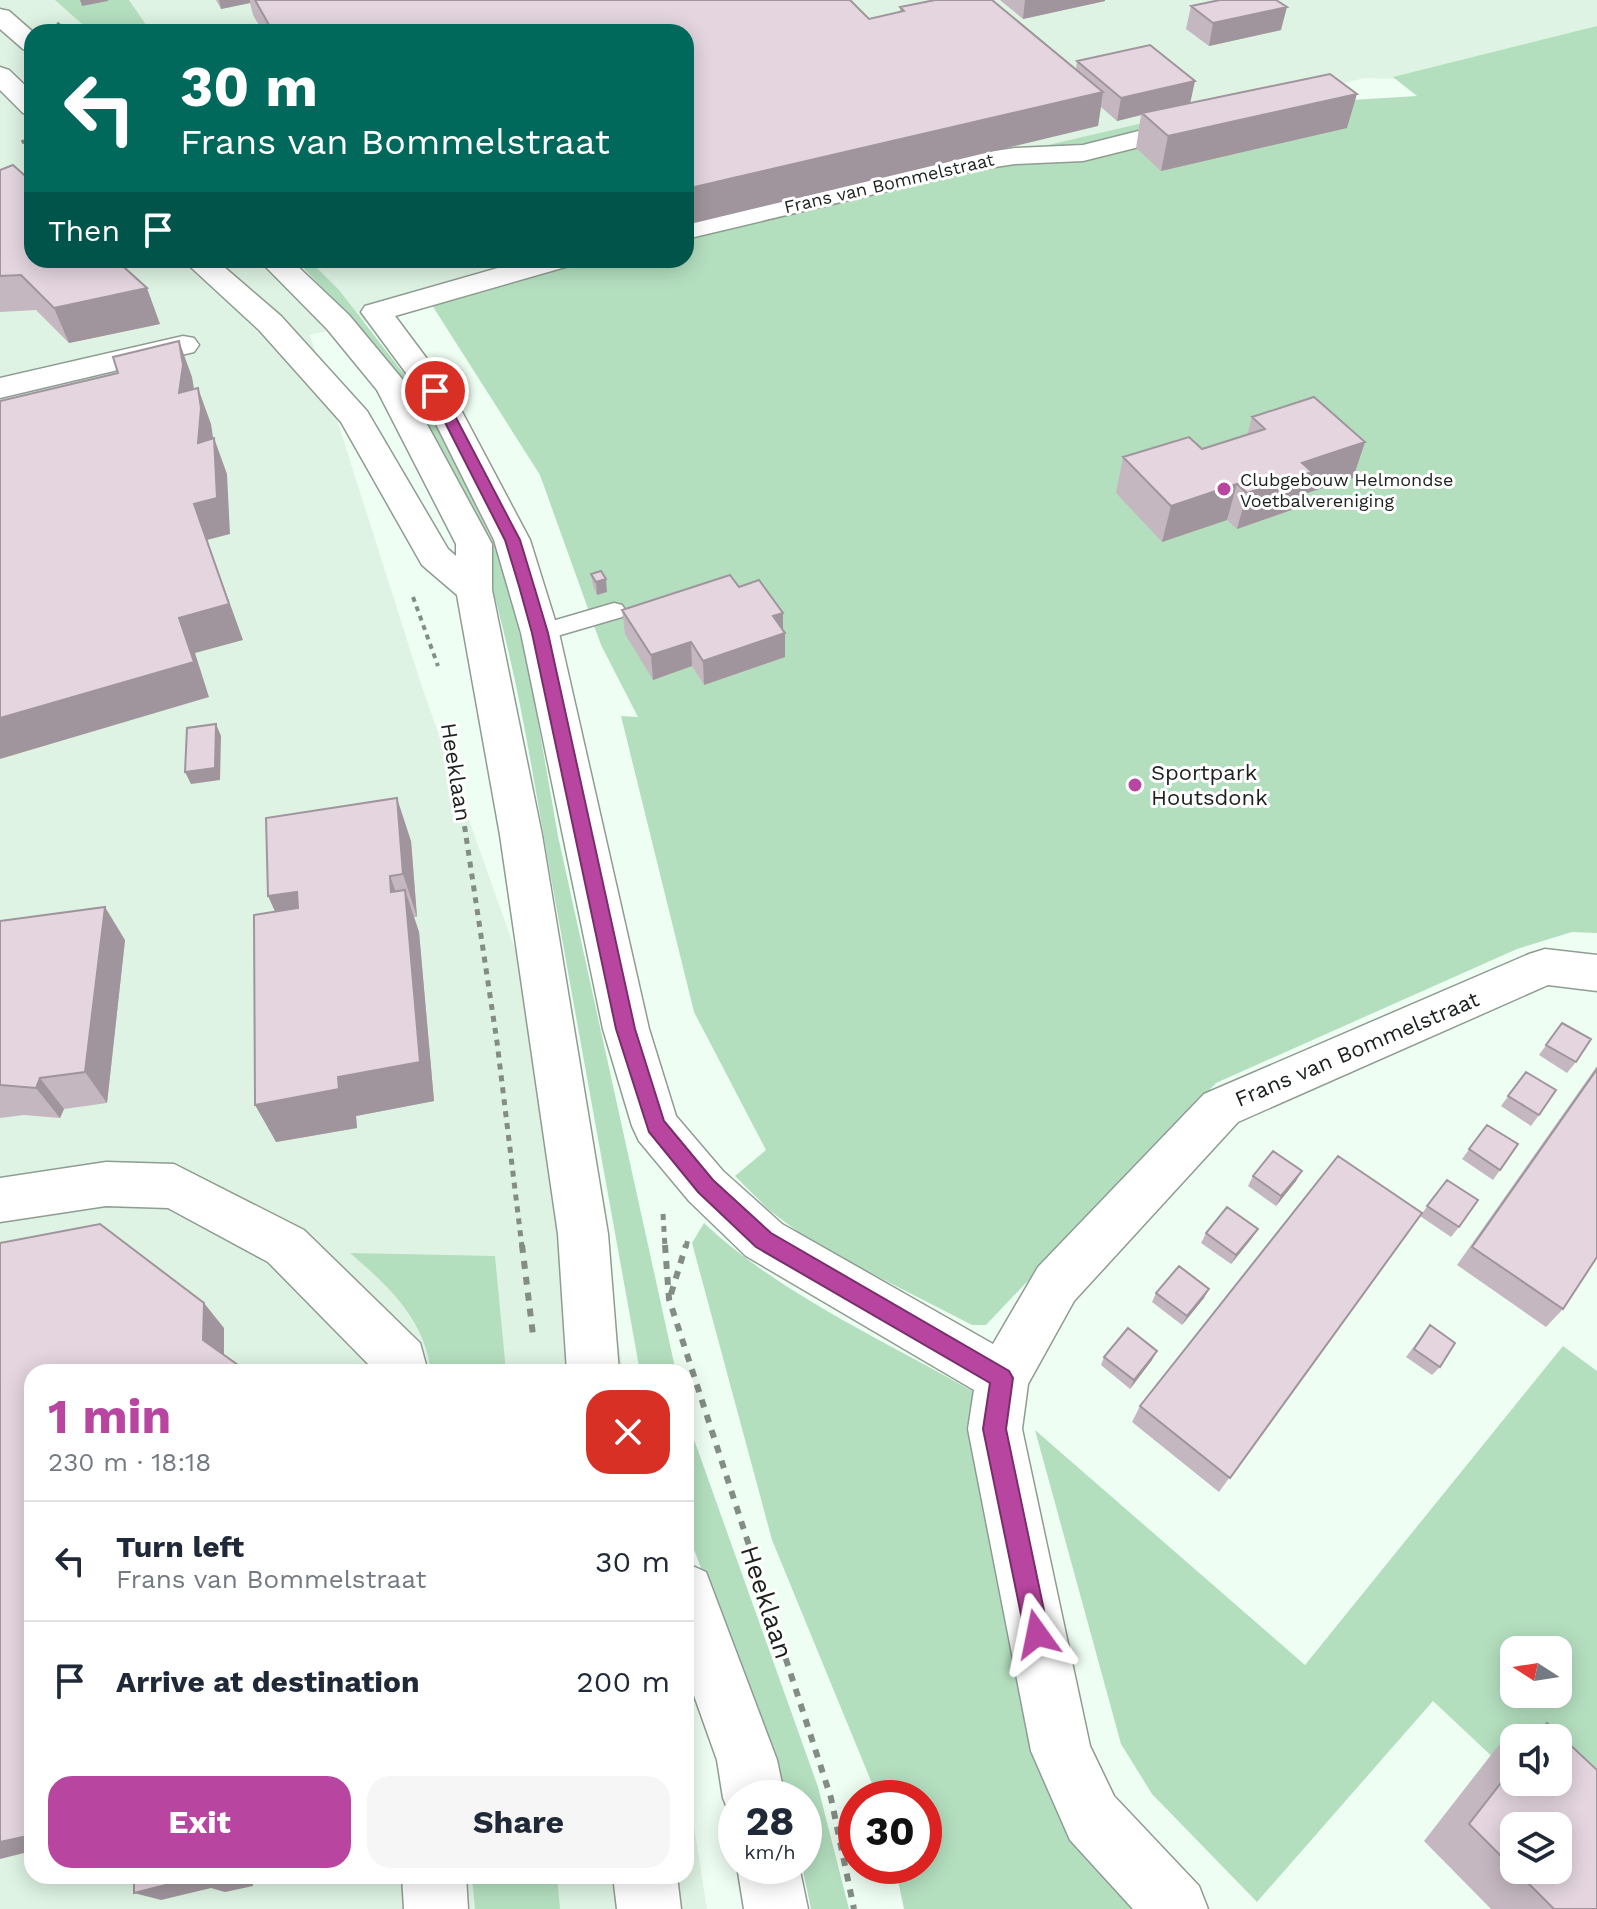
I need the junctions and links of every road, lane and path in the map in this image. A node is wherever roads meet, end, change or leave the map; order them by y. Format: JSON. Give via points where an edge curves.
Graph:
{"nodes":[{"id":1,"x":0,"y":16,"type":"edge"},
{"id":2,"x":24,"y":37,"type":"edge"},
{"id":3,"x":0,"y":75,"type":"edge"},
{"id":4,"x":24,"y":99,"type":"edge"},
{"id":5,"x":1186,"y":127,"type":"edge"},
{"id":6,"x":694,"y":228,"type":"edge"},
{"id":7,"x":207,"y":268,"type":"edge"},
{"id":8,"x":282,"y":268,"type":"edge"},
{"id":9,"x":531,"y":268,"type":"edge"},
{"id":10,"x":183,"y":345,"type":"edge"},
{"id":11,"x":0,"y":388,"type":"edge"},
{"id":12,"x":474,"y":590,"type":"junction"},
{"id":13,"x":411,"y":591,"type":"dead end"},
{"id":14,"x":614,"y":611,"type":"dead end"},
{"id":15,"x":540,"y":633,"type":"junction"},
{"id":16,"x":441,"y":674,"type":"dead end"},
{"id":17,"x":451,"y":735,"type":"dead end"},
{"id":18,"x":1597,"y":973,"type":"edge"},
{"id":19,"x":0,"y":1200,"type":"edge"},
{"id":20,"x":669,"y":1299,"type":"dead end"},
{"id":21,"x":588,"y":1320,"type":"junction"},
{"id":22,"x":535,"y":1346,"type":"dead end"},
{"id":23,"x":401,"y":1364,"type":"edge"},
{"id":24,"x":592,"y":1364,"type":"edge"},
{"id":25,"x":603,"y":1364,"type":"edge"},
{"id":26,"x":690,"y":1364,"type":"edge"},
{"id":27,"x":694,"y":1376,"type":"edge"},
{"id":28,"x":1002,"y":1378,"type":"junction"},
{"id":29,"x":694,"y":1614,"type":"edge"},
{"id":30,"x":751,"y":1780,"type":"edge"},
{"id":31,"x":434,"y":1884,"type":"edge"},
{"id":32,"x":646,"y":1884,"type":"edge"},
{"id":33,"x":771,"y":1884,"type":"edge"},
{"id":34,"x":436,"y":1909,"type":"edge"},
{"id":35,"x":649,"y":1909,"type":"edge"},
{"id":36,"x":776,"y":1909,"type":"edge"},
{"id":37,"x":854,"y":1909,"type":"edge"},
{"id":38,"x":1176,"y":1909,"type":"edge"}],
"edges":[{"from":1,"to":2,"type":"street"},
{"from":3,"to":4,"type":"street"},
{"from":5,"to":6,"type":"street","name":"Frans van Bommelstraat","via":[[1083,153],[975,162]]},
{"from":7,"to":12,"type":"street","via":[[270,323],[355,418],[435,557]]},
{"from":8,"to":12,"type":"street","via":[[338,322],[392,387],[474,544]]},
{"from":9,"to":15,"type":"street","via":[[376,312],[435,391],[512,540]]},
{"from":10,"to":11,"type":"street"},
{"from":12,"to":21,"type":"street","via":[[528,878],[583,1234]]},
{"from":13,"to":16,"type":"path"},
{"from":14,"to":15,"type":"lane"},
{"from":15,"to":28,"type":"street","via":[[626,1029],[656,1126],[706,1186],[764,1240]]},
{"from":17,"to":22,"type":"path","name":"Heeklaan"},
{"from":18,"to":28,"type":"street","name":"Frans van Bommelstraat","via":[[1545,967],[1221,1108],[1056,1284]]},
{"from":19,"to":23,"type":"street","via":[[106,1184],[174,1186],[286,1246]]},
{"from":20,"to":26,"type":"path","name":"Heeklaan"},
{"from":21,"to":24,"type":"street"},
{"from":21,"to":25,"type":"street"},
{"from":27,"to":37,"type":"path","name":"Heeklaan","via":[[831,1798]]},
{"from":28,"to":38,"type":"street","name":"Frans van Bommelstraat","via":[[995,1429],[1061,1751],[1092,1818]]},
{"from":29,"to":30,"type":"street"},
{"from":31,"to":34,"type":"street"},
{"from":32,"to":35,"type":"street"},
{"from":33,"to":36,"type":"street"}]}
